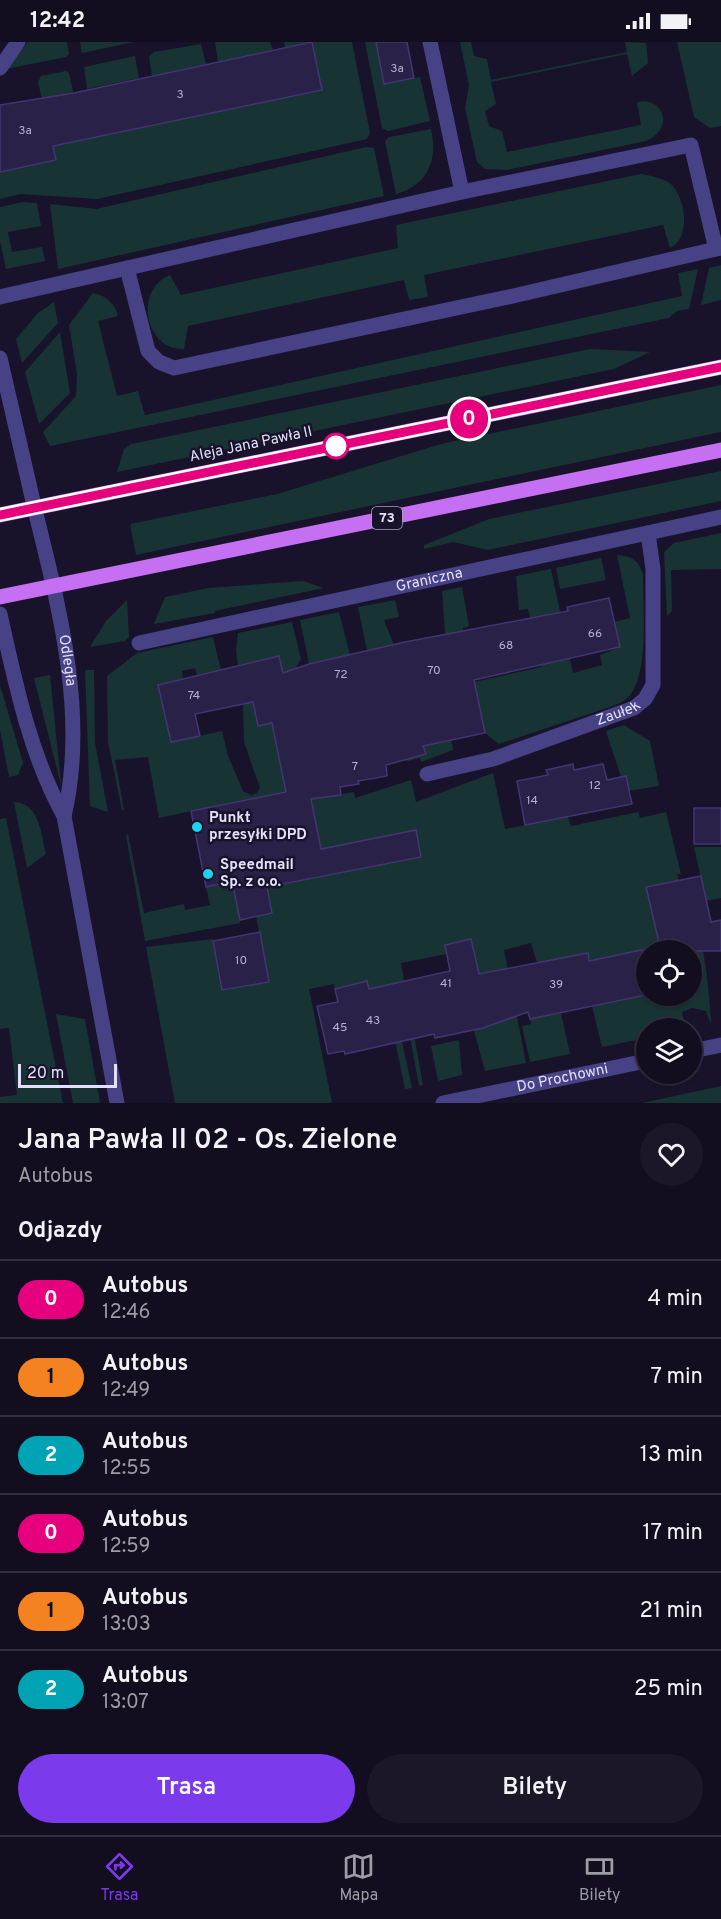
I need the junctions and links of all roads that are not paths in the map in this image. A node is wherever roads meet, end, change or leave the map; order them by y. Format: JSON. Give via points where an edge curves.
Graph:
{"nodes":[{"id":1,"x":18,"y":42,"type":"edge"},
{"id":2,"x":430,"y":42,"type":"edge"},
{"id":3,"x":0,"y":68,"type":"edge"},
{"id":4,"x":462,"y":192,"type":"junction"},
{"id":5,"x":718,"y":248,"type":"edge"},
{"id":6,"x":127,"y":268,"type":"junction"},
{"id":7,"x":0,"y":297,"type":"edge"},
{"id":8,"x":0,"y":358,"type":"edge"},
{"id":9,"x":721,"y":367,"type":"edge"},
{"id":10,"x":721,"y":450,"type":"edge"},
{"id":11,"x":35,"y":507,"type":"junction"},
{"id":12,"x":0,"y":515,"type":"edge"},
{"id":13,"x":721,"y":517,"type":"edge"},
{"id":14,"x":648,"y":532,"type":"junction"},
{"id":15,"x":53,"y":586,"type":"junction"},
{"id":16,"x":0,"y":597,"type":"edge"},
{"id":17,"x":0,"y":614,"type":"edge"},
{"id":18,"x":139,"y":644,"type":"dead end"},
{"id":19,"x":427,"y":774,"type":"dead end"},
{"id":20,"x":64,"y":816,"type":"junction"},
{"id":21,"x":721,"y":1045,"type":"edge"},
{"id":22,"x":702,"y":1049,"type":"edge"},
{"id":23,"x":636,"y":1063,"type":"edge"},
{"id":24,"x":117,"y":1103,"type":"edge"},
{"id":25,"x":443,"y":1103,"type":"edge"}],
"edges":[{"from":1,"to":3,"type":"street"},
{"from":2,"to":4,"type":"street"},
{"from":4,"to":5,"type":"street","via":[[691,145]]},
{"from":4,"to":6,"type":"street"},
{"from":5,"to":6,"type":"street","via":[[174,368],[159,362],[148,351]]},
{"from":6,"to":7,"type":"street"},
{"from":8,"to":11,"type":"street","name":"Odległa"},
{"from":9,"to":11,"type":"main road","name":"Aleja Jana Pawła II"},
{"from":10,"to":15,"type":"main road","number":"73"},
{"from":11,"to":12,"type":"main road","name":"Aleja Jana Pawła II"},
{"from":11,"to":15,"type":"street","name":"Odległa"},
{"from":13,"to":14,"type":"street","name":"Graniczna"},
{"from":14,"to":18,"type":"street","name":"Graniczna"},
{"from":14,"to":19,"type":"street","name":"Zaułek","via":[[653,569],[653,685],[645,699],[634,708],[493,759]]},
{"from":15,"to":16,"type":"main road","number":"73"},
{"from":15,"to":20,"type":"street","name":"Odległa","via":[[66,658],[74,740],[72,786]]},
{"from":17,"to":20,"type":"street","name":"Odległa","via":[[35,750],[47,785]]},
{"from":20,"to":24,"type":"street","name":"Odległa"},
{"from":21,"to":22,"type":"street"},
{"from":23,"to":25,"type":"street","name":"Do Prochowni"}]}
